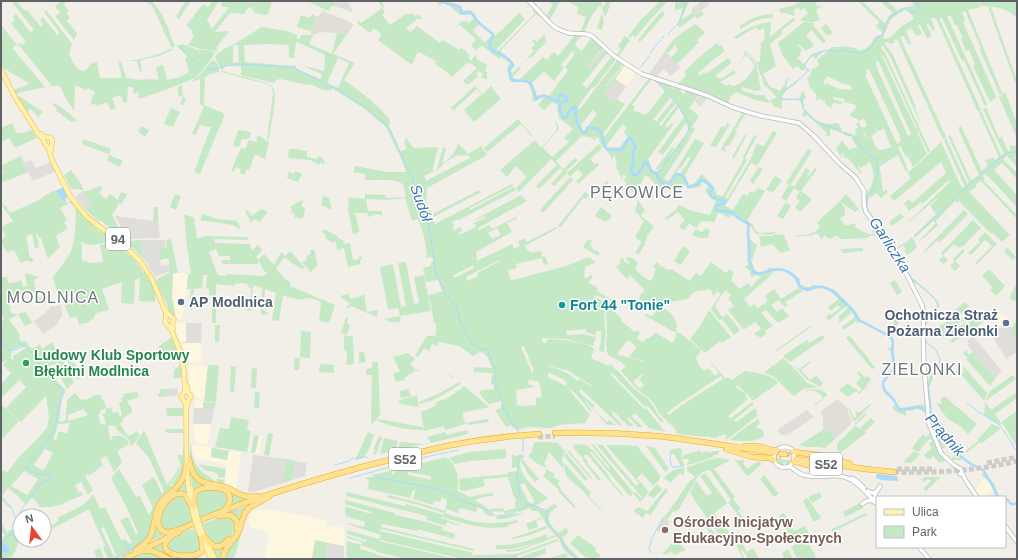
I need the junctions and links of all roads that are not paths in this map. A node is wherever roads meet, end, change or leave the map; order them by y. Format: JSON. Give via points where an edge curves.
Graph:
{"nodes":[{"id":1,"x":529,"y":1,"type":"edge"},
{"id":2,"x":1,"y":70,"type":"edge"},
{"id":3,"x":37,"y":132,"type":"junction"},
{"id":4,"x":47,"y":137,"type":"junction"},
{"id":5,"x":47,"y":144,"type":"junction"},
{"id":6,"x":168,"y":316,"type":"junction"},
{"id":7,"x":170,"y":324,"type":"junction"},
{"id":8,"x":189,"y":392,"type":"junction"},
{"id":9,"x":184,"y":393,"type":"junction"},
{"id":10,"x":189,"y":400,"type":"junction"},
{"id":11,"x":184,"y":401,"type":"junction"},
{"id":12,"x":535,"y":436,"type":"tunnel mouth"},
{"id":13,"x":667,"y":439,"type":"junction"},
{"id":14,"x":724,"y":447,"type":"junction"},
{"id":15,"x":779,"y":455,"type":"junction"},
{"id":16,"x":189,"y":459,"type":"junction"},
{"id":17,"x":794,"y":459,"type":"junction"},
{"id":18,"x":186,"y":465,"type":"junction"},
{"id":19,"x":788,"y":467,"type":"junction"},
{"id":20,"x":854,"y":481,"type":"junction"},
{"id":21,"x":880,"y":486,"type":"dead end"},
{"id":22,"x":866,"y":491,"type":"junction"},
{"id":23,"x":876,"y":492,"type":"junction"},
{"id":24,"x":273,"y":494,"type":"junction"},
{"id":25,"x":975,"y":496,"type":"edge"},
{"id":26,"x":876,"y":502,"type":"edge"},
{"id":27,"x":192,"y":506,"type":"junction"},
{"id":28,"x":217,"y":515,"type":"junction"},
{"id":29,"x":1006,"y":527,"type":"edge"},
{"id":30,"x":181,"y":530,"type":"junction"},
{"id":31,"x":203,"y":537,"type":"junction"},
{"id":32,"x":1017,"y":542,"type":"edge"},
{"id":33,"x":919,"y":548,"type":"edge"},
{"id":34,"x":136,"y":551,"type":"junction"},
{"id":35,"x":119,"y":559,"type":"edge"},
{"id":36,"x":124,"y":559,"type":"edge"},
{"id":37,"x":169,"y":559,"type":"edge"},
{"id":38,"x":211,"y":559,"type":"edge"},
{"id":39,"x":215,"y":559,"type":"edge"},
{"id":40,"x":222,"y":559,"type":"edge"},
{"id":41,"x":928,"y":559,"type":"edge"}],
"edges":[{"from":1,"to":25,"type":"main road","via":[[558,29],[592,36],[614,56],[643,74],[706,95],[751,114],[798,122],[855,177],[864,191],[866,212],[908,277],[923,309],[927,409],[939,450],[958,469],[957,473],[961,473]]},
{"from":2,"to":3,"type":"main road","number":"94"},
{"from":3,"to":4,"type":"main road"},
{"from":3,"to":5,"type":"main road","number":"94"},
{"from":4,"to":5,"type":"main road"},
{"from":4,"to":5,"type":"main road","number":"94","via":[[52,139],[52,142]]},
{"from":5,"to":6,"type":"main road","number":"94","via":[[82,209],[141,259],[152,275]]},
{"from":6,"to":7,"type":"main road","number":"94","via":[[174,319]]},
{"from":6,"to":7,"type":"main road","number":"94","via":[[164,322]]},
{"from":7,"to":8,"type":"main road","number":"94","via":[[184,360]]},
{"from":7,"to":9,"type":"main road","number":"94","via":[[183,362]]},
{"from":8,"to":9,"type":"main road"},
{"from":8,"to":10,"type":"main road","number":"94"},
{"from":9,"to":11,"type":"main road","number":"94"},
{"from":10,"to":11,"type":"main road"},
{"from":10,"to":16,"type":"main road","number":"94"},
{"from":11,"to":18,"type":"main road","number":"94"},
{"from":12,"to":24,"type":"highway","number":"S52","via":[[475,441],[436,448],[317,479]]},
{"from":13,"to":13,"type":"highway","via":[[628,434],[555,435],[605,436]]},
{"from":13,"to":14,"type":"highway"},
{"from":14,"to":15,"type":"highway","via":[[755,457],[770,458]]},
{"from":14,"to":15,"type":"highway","via":[[755,446],[773,450]]},
{"from":15,"to":17,"type":"main road","via":[[781,448],[789,448]]},
{"from":15,"to":19,"type":"main road","via":[[776,465]]},
{"from":16,"to":24,"type":"highway","via":[[194,474],[204,482],[224,486],[247,497]]},
{"from":16,"to":27,"type":"main road","number":"94"},
{"from":17,"to":17,"type":"highway","number":"S52","via":[[818,454],[850,464],[894,470],[816,467]]},
{"from":17,"to":19,"type":"main road"},
{"from":17,"to":20,"type":"main road","via":[[792,466],[808,474],[840,474]]},
{"from":18,"to":27,"type":"main road"},
{"from":18,"to":34,"type":"highway","number":"94","via":[[181,482],[159,506],[150,537]]},
{"from":19,"to":20,"type":"main road","via":[[807,476],[840,476]]},
{"from":20,"to":22,"type":"main road"},
{"from":21,"to":23,"type":"main road"},
{"from":22,"to":23,"type":"main road"},
{"from":22,"to":26,"type":"main road"},
{"from":22,"to":26,"type":"main road","via":[[868,498],[864,503],[870,500]]},
{"from":23,"to":26,"type":"main road"},
{"from":24,"to":28,"type":"highway","number":"S52"},
{"from":24,"to":40,"type":"highway","via":[[248,509],[238,533],[225,550]]},
{"from":27,"to":28,"type":"highway","via":[[194,495],[200,488],[223,490],[229,495],[229,503]]},
{"from":27,"to":30,"type":"highway","via":[[185,496],[176,494],[168,500],[159,514],[158,524],[162,530]]},
{"from":27,"to":31,"type":"main road","bridge":true},
{"from":28,"to":30,"type":"highway"},
{"from":28,"to":31,"type":"highway","via":[[227,514],[234,517],[238,523],[236,532],[220,546],[211,545]]},
{"from":29,"to":32,"type":"main road"},
{"from":30,"to":31,"type":"highway","via":[[169,539],[166,545],[167,552],[175,557],[187,558],[198,555],[202,552]]},
{"from":30,"to":34,"type":"highway","number":"94"},
{"from":31,"to":38,"type":"main road"},
{"from":31,"to":39,"type":"main road"},
{"from":33,"to":41,"type":"main road"},
{"from":34,"to":35,"type":"highway","number":"94"},
{"from":34,"to":36,"type":"highway","number":"94"},
{"from":34,"to":37,"type":"highway","via":[[152,550]]}]}
